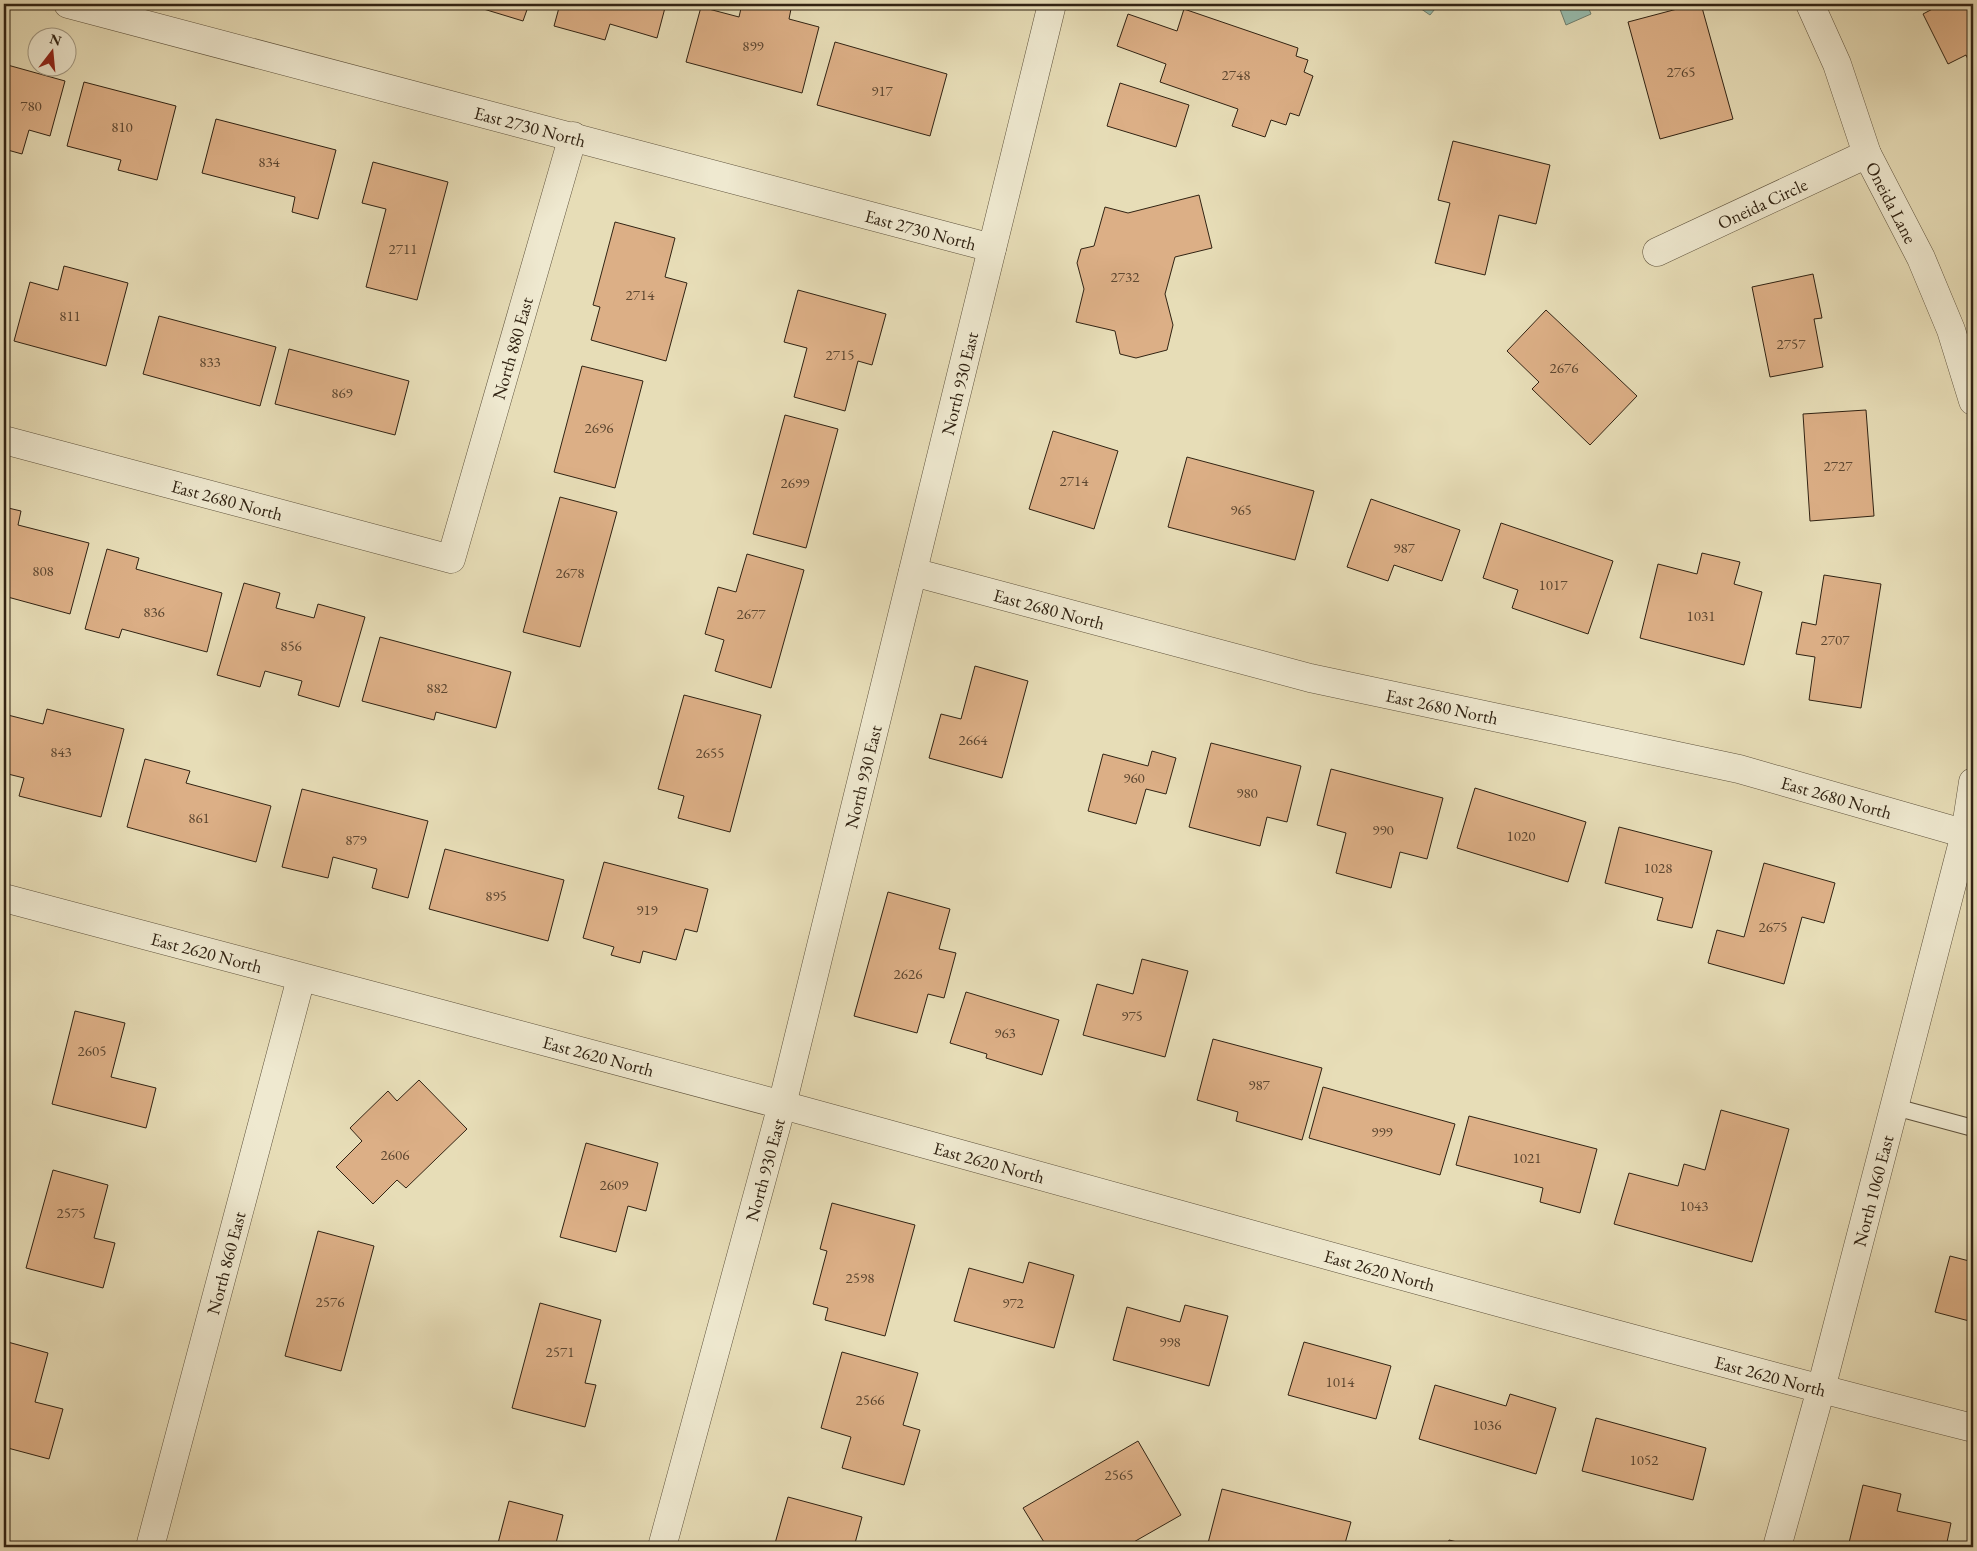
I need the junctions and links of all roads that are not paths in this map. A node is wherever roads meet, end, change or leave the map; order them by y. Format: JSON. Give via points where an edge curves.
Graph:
{"nodes":[{"id":1,"x":68,"y":4,"type":"edge"},
{"id":2,"x":1052,"y":4,"type":"edge"},
{"id":3,"x":1810,"y":4,"type":"edge"},
{"id":4,"x":573,"y":136,"type":"junction"},
{"id":5,"x":1868,"y":154,"type":"junction"},
{"id":6,"x":992,"y":248,"type":"junction"},
{"id":7,"x":1657,"y":252,"type":"dead end"},
{"id":8,"x":1973,"y":401,"type":"edge"},
{"id":9,"x":4,"y":440,"type":"edge"},
{"id":10,"x":451,"y":559,"type":"joint"},
{"id":11,"x":913,"y":572,"type":"junction"},
{"id":12,"x":1973,"y":782,"type":"edge"},
{"id":13,"x":1969,"y":835,"type":"edge"},
{"id":14,"x":4,"y":898,"type":"edge"},
{"id":15,"x":301,"y":978,"type":"junction"},
{"id":16,"x":782,"y":1105,"type":"junction"},
{"id":17,"x":1894,"y":1106,"type":"junction"},
{"id":18,"x":1973,"y":1128,"type":"edge"},
{"id":19,"x":1821,"y":1389,"type":"junction"},
{"id":20,"x":1973,"y":1428,"type":"edge"},
{"id":21,"x":150,"y":1547,"type":"edge"},
{"id":22,"x":662,"y":1547,"type":"edge"},
{"id":23,"x":1777,"y":1547,"type":"edge"}],
"edges":[{"from":1,"to":4,"type":"street","name":"East 2730 North"},
{"from":2,"to":6,"type":"street","name":"North 930 East"},
{"from":3,"to":5,"type":"street","name":"Oneida Lane","via":[[1837,64]]},
{"from":4,"to":6,"type":"street","name":"East 2730 North"},
{"from":4,"to":10,"type":"street","name":"North 880 East"},
{"from":5,"to":7,"type":"street","name":"Oneida Circle"},
{"from":5,"to":8,"type":"street","name":"Oneida Lane","via":[[1925,267],[1951,330]]},
{"from":6,"to":11,"type":"street","name":"North 930 East"},
{"from":9,"to":10,"type":"street","name":"East 2680 North"},
{"from":11,"to":13,"type":"street","name":"East 2680 North","via":[[1310,678],[1739,769]]},
{"from":11,"to":16,"type":"street","name":"North 930 East"},
{"from":12,"to":13,"type":"street"},
{"from":13,"to":17,"type":"street","name":"North 1060 East"},
{"from":14,"to":15,"type":"street","name":"East 2620 North"},
{"from":15,"to":16,"type":"street","name":"East 2620 North"},
{"from":15,"to":21,"type":"street","name":"North 860 East"},
{"from":16,"to":19,"type":"street","name":"East 2620 North"},
{"from":16,"to":22,"type":"street","name":"North 930 East"},
{"from":17,"to":18,"type":"lane"},
{"from":17,"to":19,"type":"street","name":"North 1060 East"},
{"from":19,"to":20,"type":"street","name":"East 2620 North"},
{"from":19,"to":23,"type":"street","name":"North 1060 East"}]}
